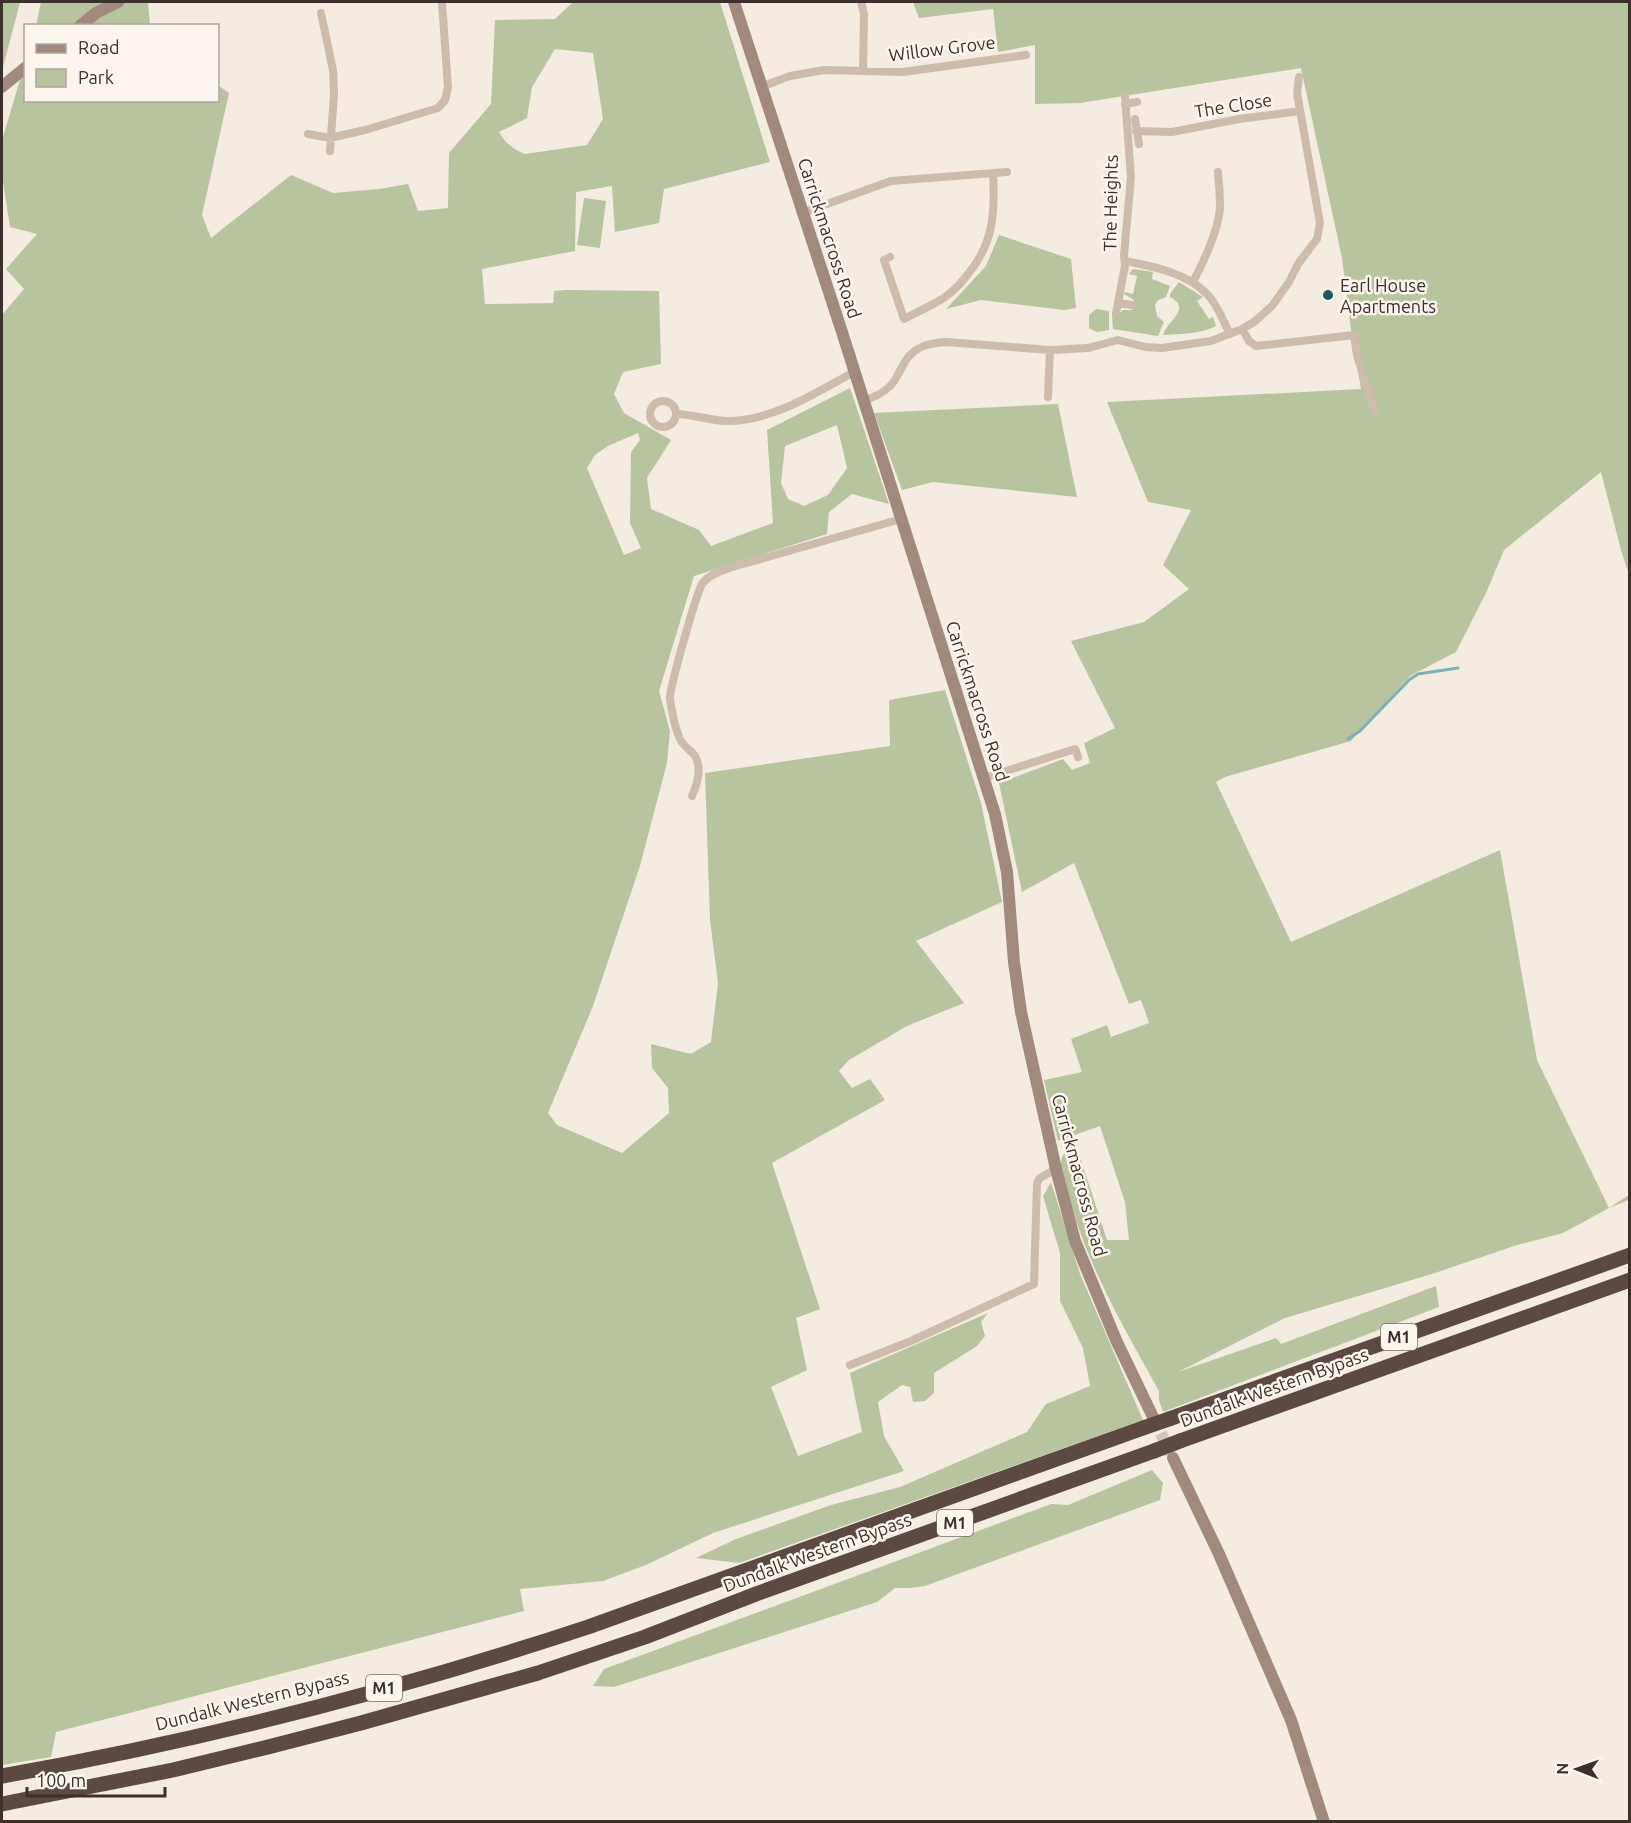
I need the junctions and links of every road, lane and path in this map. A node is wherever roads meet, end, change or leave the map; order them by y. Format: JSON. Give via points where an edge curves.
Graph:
{"nodes":[{"id":1,"x":118,"y":2,"type":"edge"},
{"id":2,"x":442,"y":2,"type":"edge"},
{"id":3,"x":734,"y":2,"type":"edge"},
{"id":4,"x":861,"y":2,"type":"edge"},
{"id":5,"x":321,"y":13,"type":"dead end"},
{"id":6,"x":83,"y":24,"type":"edge"},
{"id":7,"x":1026,"y":55,"type":"dead end"},
{"id":8,"x":24,"y":70,"type":"edge"},
{"id":9,"x":862,"y":71,"type":"junction"},
{"id":10,"x":1299,"y":77,"type":"dead end"},
{"id":11,"x":2,"y":87,"type":"edge"},
{"id":12,"x":761,"y":87,"type":"junction"},
{"id":13,"x":1137,"y":102,"type":"dead end"},
{"id":14,"x":1300,"y":111,"type":"junction"},
{"id":15,"x":1135,"y":119,"type":"dead end"},
{"id":16,"x":1136,"y":131,"type":"junction"},
{"id":17,"x":309,"y":134,"type":"dead end"},
{"id":18,"x":330,"y":138,"type":"junction"},
{"id":19,"x":1139,"y":144,"type":"dead end"},
{"id":20,"x":330,"y":151,"type":"dead end"},
{"id":21,"x":1007,"y":172,"type":"dead end"},
{"id":22,"x":1218,"y":172,"type":"dead end"},
{"id":23,"x":993,"y":174,"type":"junction"},
{"id":24,"x":802,"y":213,"type":"junction"},
{"id":25,"x":890,"y":257,"type":"dead end"},
{"id":26,"x":1125,"y":261,"type":"junction"},
{"id":27,"x":1193,"y":282,"type":"junction"},
{"id":28,"x":1118,"y":303,"type":"junction"},
{"id":29,"x":1132,"y":305,"type":"dead end"},
{"id":30,"x":1116,"y":313,"type":"dead end"},
{"id":31,"x":1242,"y":329,"type":"junction"},
{"id":32,"x":1230,"y":334,"type":"junction"},
{"id":33,"x":1050,"y":350,"type":"junction"},
{"id":34,"x":854,"y":372,"type":"junction"},
{"id":35,"x":1048,"y":397,"type":"dead end"},
{"id":36,"x":863,"y":401,"type":"junction"},
{"id":37,"x":1375,"y":411,"type":"dead end"},
{"id":38,"x":676,"y":414,"type":"dead end"},
{"id":39,"x":901,"y":519,"type":"junction"},
{"id":40,"x":1078,"y":757,"type":"dead end"},
{"id":41,"x":984,"y":778,"type":"junction"},
{"id":42,"x":692,"y":796,"type":"dead end"},
{"id":43,"x":1056,"y":1169,"type":"junction"},
{"id":44,"x":1629,"y":1255,"type":"edge"},
{"id":45,"x":1629,"y":1280,"type":"edge"},
{"id":46,"x":850,"y":1365,"type":"dead end"},
{"id":47,"x":1148,"y":1423,"type":"junction"},
{"id":48,"x":1173,"y":1458,"type":"tunnel mouth"},
{"id":49,"x":2,"y":1776,"type":"edge"},
{"id":50,"x":2,"y":1804,"type":"edge"},
{"id":51,"x":1324,"y":1821,"type":"edge"}],
"edges":[{"from":1,"to":6,"type":"main road"},
{"from":2,"to":18,"type":"street","via":[[448,88],[445,100],[438,108]]},
{"from":3,"to":12,"type":"main road","name":"Carrickmacross Road"},
{"from":4,"to":9,"type":"street","name":"Willow Grove"},
{"from":5,"to":18,"type":"street","via":[[333,70]]},
{"from":7,"to":9,"type":"street","name":"Willow Grove","via":[[903,72]]},
{"from":8,"to":11,"type":"main road"},
{"from":9,"to":12,"type":"street","name":"Willow Grove","via":[[824,70],[790,76]]},
{"from":10,"to":14,"type":"street","name":"The Close"},
{"from":12,"to":24,"type":"main road","name":"Carrickmacross Road"},
{"from":13,"to":26,"type":"street","name":"The Heights","via":[[1125,100],[1131,177]]},
{"from":14,"to":16,"type":"street","name":"The Close","via":[[1172,132]]},
{"from":14,"to":31,"type":"street","via":[[1320,223],[1317,238],[1272,306]]},
{"from":15,"to":16,"type":"street"},
{"from":16,"to":19,"type":"street"},
{"from":17,"to":18,"type":"street"},
{"from":18,"to":20,"type":"street"},
{"from":21,"to":23,"type":"street"},
{"from":22,"to":27,"type":"street","via":[[1218,219]]},
{"from":23,"to":24,"type":"street","via":[[891,182]]},
{"from":23,"to":25,"type":"street","via":[[995,205],[987,245],[980,261],[946,296],[904,319],[884,260]]},
{"from":24,"to":34,"type":"main road","name":"Carrickmacross Road"},
{"from":26,"to":27,"type":"street"},
{"from":26,"to":28,"type":"street","name":"The Heights"},
{"from":27,"to":32,"type":"street","via":[[1208,294]]},
{"from":28,"to":29,"type":"street"},
{"from":28,"to":30,"type":"street","name":"The Heights"},
{"from":31,"to":32,"type":"street"},
{"from":31,"to":37,"type":"street","via":[[1256,346],[1354,335]]},
{"from":32,"to":33,"type":"street","via":[[1174,347],[1145,347],[1118,340],[1088,348]]},
{"from":33,"to":35,"type":"street"},
{"from":33,"to":36,"type":"street","via":[[930,343],[906,358],[888,389]]},
{"from":34,"to":36,"type":"main road","name":"Carrickmacross Road"},
{"from":34,"to":38,"type":"street","via":[[781,411],[757,417],[730,422]]},
{"from":36,"to":39,"type":"main road","name":"Carrickmacross Road"},
{"from":39,"to":41,"type":"main road","name":"Carrickmacross Road"},
{"from":39,"to":42,"type":"street","via":[[729,568],[703,583],[669,695],[675,728],[698,764]]},
{"from":40,"to":41,"type":"street","via":[[1076,749]]},
{"from":41,"to":43,"type":"main road","name":"Carrickmacross Road","via":[[1007,872],[1021,1012]]},
{"from":43,"to":46,"type":"street","via":[[1037,1183],[1034,1284],[912,1341]]},
{"from":43,"to":47,"type":"main road","name":"Carrickmacross Road","via":[[1075,1241]]},
{"from":44,"to":47,"type":"highway","name":"Dundalk Western Bypass","number":"M1","bridge":true,"via":[[1169,1419]]},
{"from":45,"to":50,"type":"highway","name":"Dundalk Western Bypass","number":"M1","bridge":true,"via":[[538,1673],[268,1747]]},
{"from":47,"to":49,"type":"highway","name":"Dundalk Western Bypass","number":"M1","via":[[502,1655],[272,1718]]},
{"from":48,"to":51,"type":"main road","via":[[1220,1554],[1287,1710]]}]}
